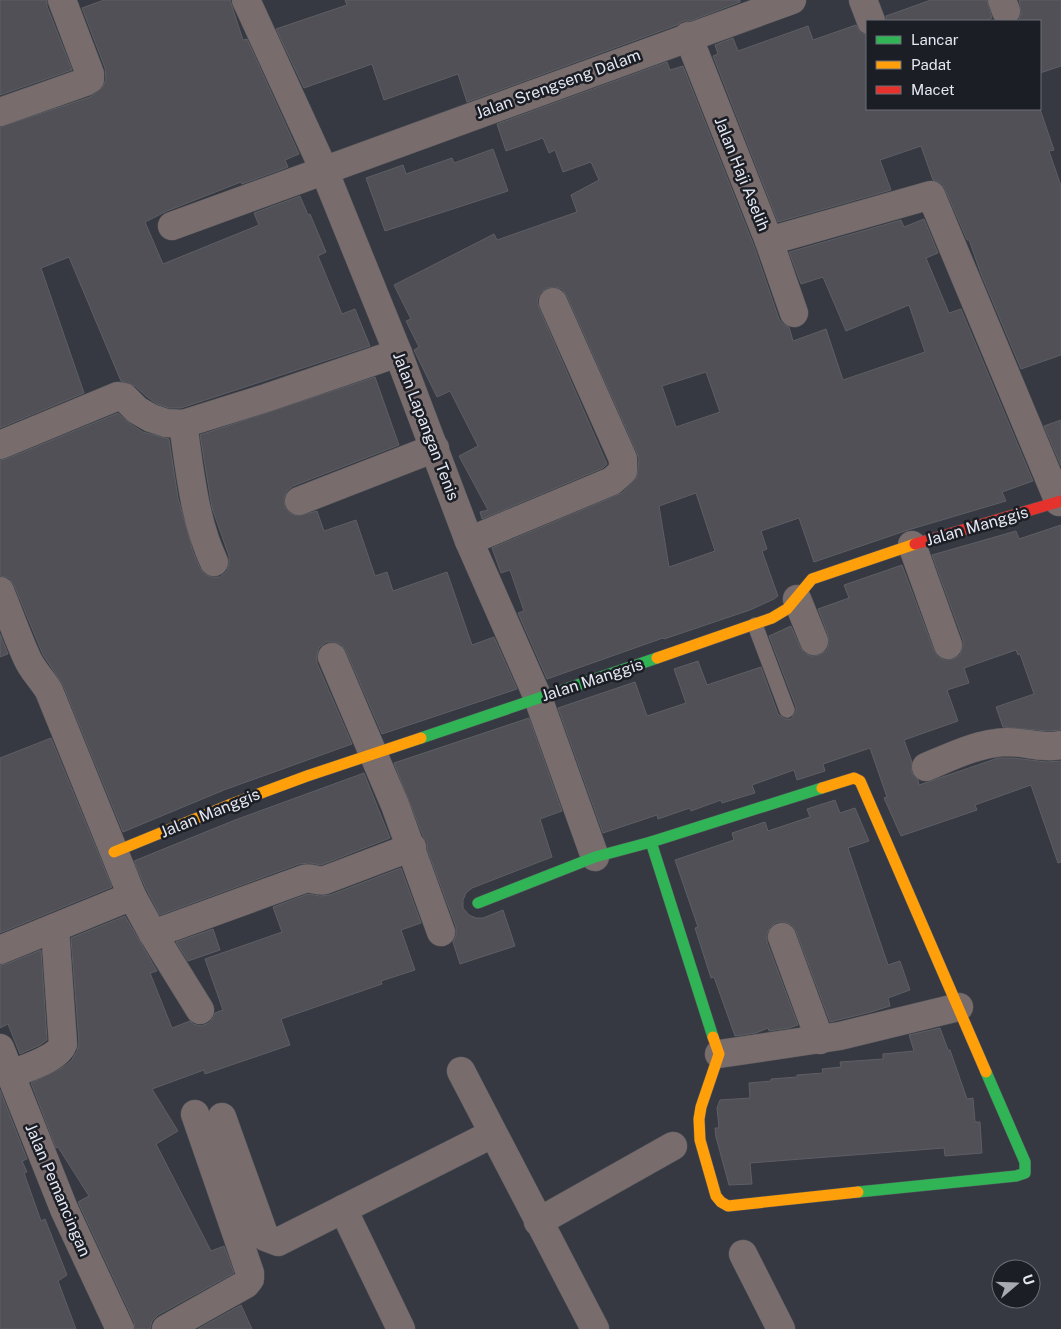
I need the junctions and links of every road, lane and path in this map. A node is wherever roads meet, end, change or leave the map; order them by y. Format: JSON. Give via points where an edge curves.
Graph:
{"nodes":[{"id":1,"x":62,"y":0,"type":"edge"},
{"id":2,"x":246,"y":0,"type":"edge"},
{"id":3,"x":792,"y":0,"type":"edge"},
{"id":4,"x":863,"y":0,"type":"edge"},
{"id":5,"x":871,"y":20,"type":"edge"},
{"id":6,"x":688,"y":36,"type":"junction"},
{"id":7,"x":0,"y":112,"type":"edge"},
{"id":8,"x":324,"y":170,"type":"junction"},
{"id":9,"x":172,"y":226,"type":"dead end"},
{"id":10,"x":769,"y":241,"type":"junction"},
{"id":11,"x":554,"y":302,"type":"dead end"},
{"id":12,"x":794,"y":313,"type":"dead end"},
{"id":13,"x":398,"y":353,"type":"junction"},
{"id":14,"x":183,"y":424,"type":"junction"},
{"id":15,"x":0,"y":445,"type":"edge"},
{"id":16,"x":435,"y":448,"type":"junction"},
{"id":17,"x":300,"y":501,"type":"dead end"},
{"id":18,"x":1060,"y":502,"type":"edge"},
{"id":19,"x":469,"y":541,"type":"junction"},
{"id":20,"x":912,"y":545,"type":"junction"},
{"id":21,"x":214,"y":562,"type":"dead end"},
{"id":22,"x":0,"y":591,"type":"edge"},
{"id":23,"x":797,"y":599,"type":"junction"},
{"id":24,"x":755,"y":625,"type":"junction"},
{"id":25,"x":814,"y":641,"type":"dead end"},
{"id":26,"x":948,"y":645,"type":"dead end"},
{"id":27,"x":332,"y":657,"type":"dead end"},
{"id":28,"x":538,"y":698,"type":"junction"},
{"id":29,"x":786,"y":710,"type":"dead end"},
{"id":30,"x":1061,"y":745,"type":"edge"},
{"id":31,"x":374,"y":754,"type":"junction"},
{"id":32,"x":926,"y":767,"type":"dead end"},
{"id":33,"x":651,"y":842,"type":"junction"},
{"id":34,"x":412,"y":847,"type":"junction"},
{"id":35,"x":114,"y":852,"type":"junction"},
{"id":36,"x":595,"y":857,"type":"junction"},
{"id":37,"x":132,"y":896,"type":"junction"},
{"id":38,"x":478,"y":903,"type":"dead end"},
{"id":39,"x":55,"y":929,"type":"junction"},
{"id":40,"x":441,"y":932,"type":"dead end"},
{"id":41,"x":153,"y":934,"type":"junction"},
{"id":42,"x":782,"y":937,"type":"dead end"},
{"id":43,"x":0,"y":950,"type":"edge"},
{"id":44,"x":959,"y":1007,"type":"junction"},
{"id":45,"x":200,"y":1010,"type":"dead end"},
{"id":46,"x":820,"y":1040,"type":"junction"},
{"id":47,"x":719,"y":1054,"type":"junction"},
{"id":48,"x":3,"y":1058,"type":"edge"},
{"id":49,"x":460,"y":1071,"type":"dead end"},
{"id":50,"x":194,"y":1114,"type":"dead end"},
{"id":51,"x":222,"y":1117,"type":"dead end"},
{"id":52,"x":492,"y":1134,"type":"junction"},
{"id":53,"x":673,"y":1146,"type":"dead end"},
{"id":54,"x":343,"y":1209,"type":"junction"},
{"id":55,"x":538,"y":1222,"type":"junction"},
{"id":56,"x":743,"y":1254,"type":"dead end"},
{"id":57,"x":120,"y":1329,"type":"edge"},
{"id":58,"x":166,"y":1329,"type":"edge"},
{"id":59,"x":401,"y":1329,"type":"edge"},
{"id":60,"x":595,"y":1329,"type":"edge"},
{"id":61,"x":781,"y":1329,"type":"edge"}],
"edges":[{"from":1,"to":7,"type":"street","via":[[90,79]]},
{"from":2,"to":8,"type":"street","name":"Jalan Lapangan Tenis"},
{"from":3,"to":6,"type":"street","name":"Jalan Srengseng Dalam"},
{"from":4,"to":5,"type":"street"},
{"from":6,"to":8,"type":"street","name":"Jalan Srengseng Dalam"},
{"from":6,"to":10,"type":"street","name":"Jalan Haji Aselih"},
{"from":8,"to":9,"type":"street","name":"Jalan Srengseng Dalam"},
{"from":8,"to":13,"type":"street","name":"Jalan Lapangan Tenis"},
{"from":10,"to":12,"type":"street","name":"Jalan Haji Aselih"},
{"from":10,"to":18,"type":"street","via":[[931,195]]},
{"from":11,"to":19,"type":"street","via":[[623,459],[624,471],[612,481]]},
{"from":13,"to":14,"type":"street"},
{"from":13,"to":16,"type":"street","name":"Jalan Lapangan Tenis"},
{"from":14,"to":15,"type":"street","via":[[151,418],[118,396]]},
{"from":14,"to":21,"type":"street","via":[[197,516]]},
{"from":16,"to":17,"type":"street"},
{"from":16,"to":19,"type":"street","name":"Jalan Lapangan Tenis"},
{"from":18,"to":20,"type":"street","name":"Jalan Manggis"},
{"from":19,"to":28,"type":"street","name":"Jalan Lapangan Tenis"},
{"from":20,"to":23,"type":"street","name":"Jalan Manggis","via":[[812,579]]},
{"from":20,"to":26,"type":"street"},
{"from":22,"to":35,"type":"street","via":[[27,658],[49,690]]},
{"from":23,"to":24,"type":"street","name":"Jalan Manggis","via":[[785,611]]},
{"from":23,"to":25,"type":"street"},
{"from":24,"to":28,"type":"street","name":"Jalan Manggis"},
{"from":24,"to":29,"type":"lane"},
{"from":27,"to":31,"type":"street"},
{"from":28,"to":31,"type":"street","name":"Jalan Manggis"},
{"from":28,"to":36,"type":"street","name":"Jalan Lapangan Tenis"},
{"from":30,"to":32,"type":"street","via":[[1007,742],[974,747]]},
{"from":31,"to":34,"type":"street"},
{"from":31,"to":35,"type":"street","name":"Jalan Manggis","via":[[262,792]]},
{"from":33,"to":36,"type":"street"},
{"from":33,"to":44,"type":"street","via":[[854,778],[860,781]]},
{"from":33,"to":47,"type":"street"},
{"from":34,"to":40,"type":"street"},
{"from":34,"to":41,"type":"street","via":[[325,880],[304,879]]},
{"from":35,"to":37,"type":"street"},
{"from":36,"to":38,"type":"street"},
{"from":37,"to":39,"type":"street"},
{"from":37,"to":41,"type":"street"},
{"from":39,"to":43,"type":"street"},
{"from":39,"to":48,"type":"street","via":[[63,1044],[54,1055]]},
{"from":41,"to":45,"type":"street"},
{"from":42,"to":46,"type":"street"},
{"from":44,"to":46,"type":"street"},
{"from":44,"to":47,"type":"street","via":[[1025,1162],[1022,1175],[728,1206],[716,1196],[700,1140],[701,1107]]},
{"from":46,"to":47,"type":"street"},
{"from":48,"to":57,"type":"street","name":"Jalan Pemancingan","via":[[64,1209]]},
{"from":49,"to":52,"type":"street"},
{"from":50,"to":58,"type":"street","via":[[250,1279]]},
{"from":51,"to":54,"type":"street","via":[[265,1237],[278,1242]]},
{"from":52,"to":54,"type":"street"},
{"from":52,"to":55,"type":"street"},
{"from":53,"to":55,"type":"street"},
{"from":54,"to":59,"type":"street"},
{"from":55,"to":60,"type":"street"},
{"from":56,"to":61,"type":"street"}]}
